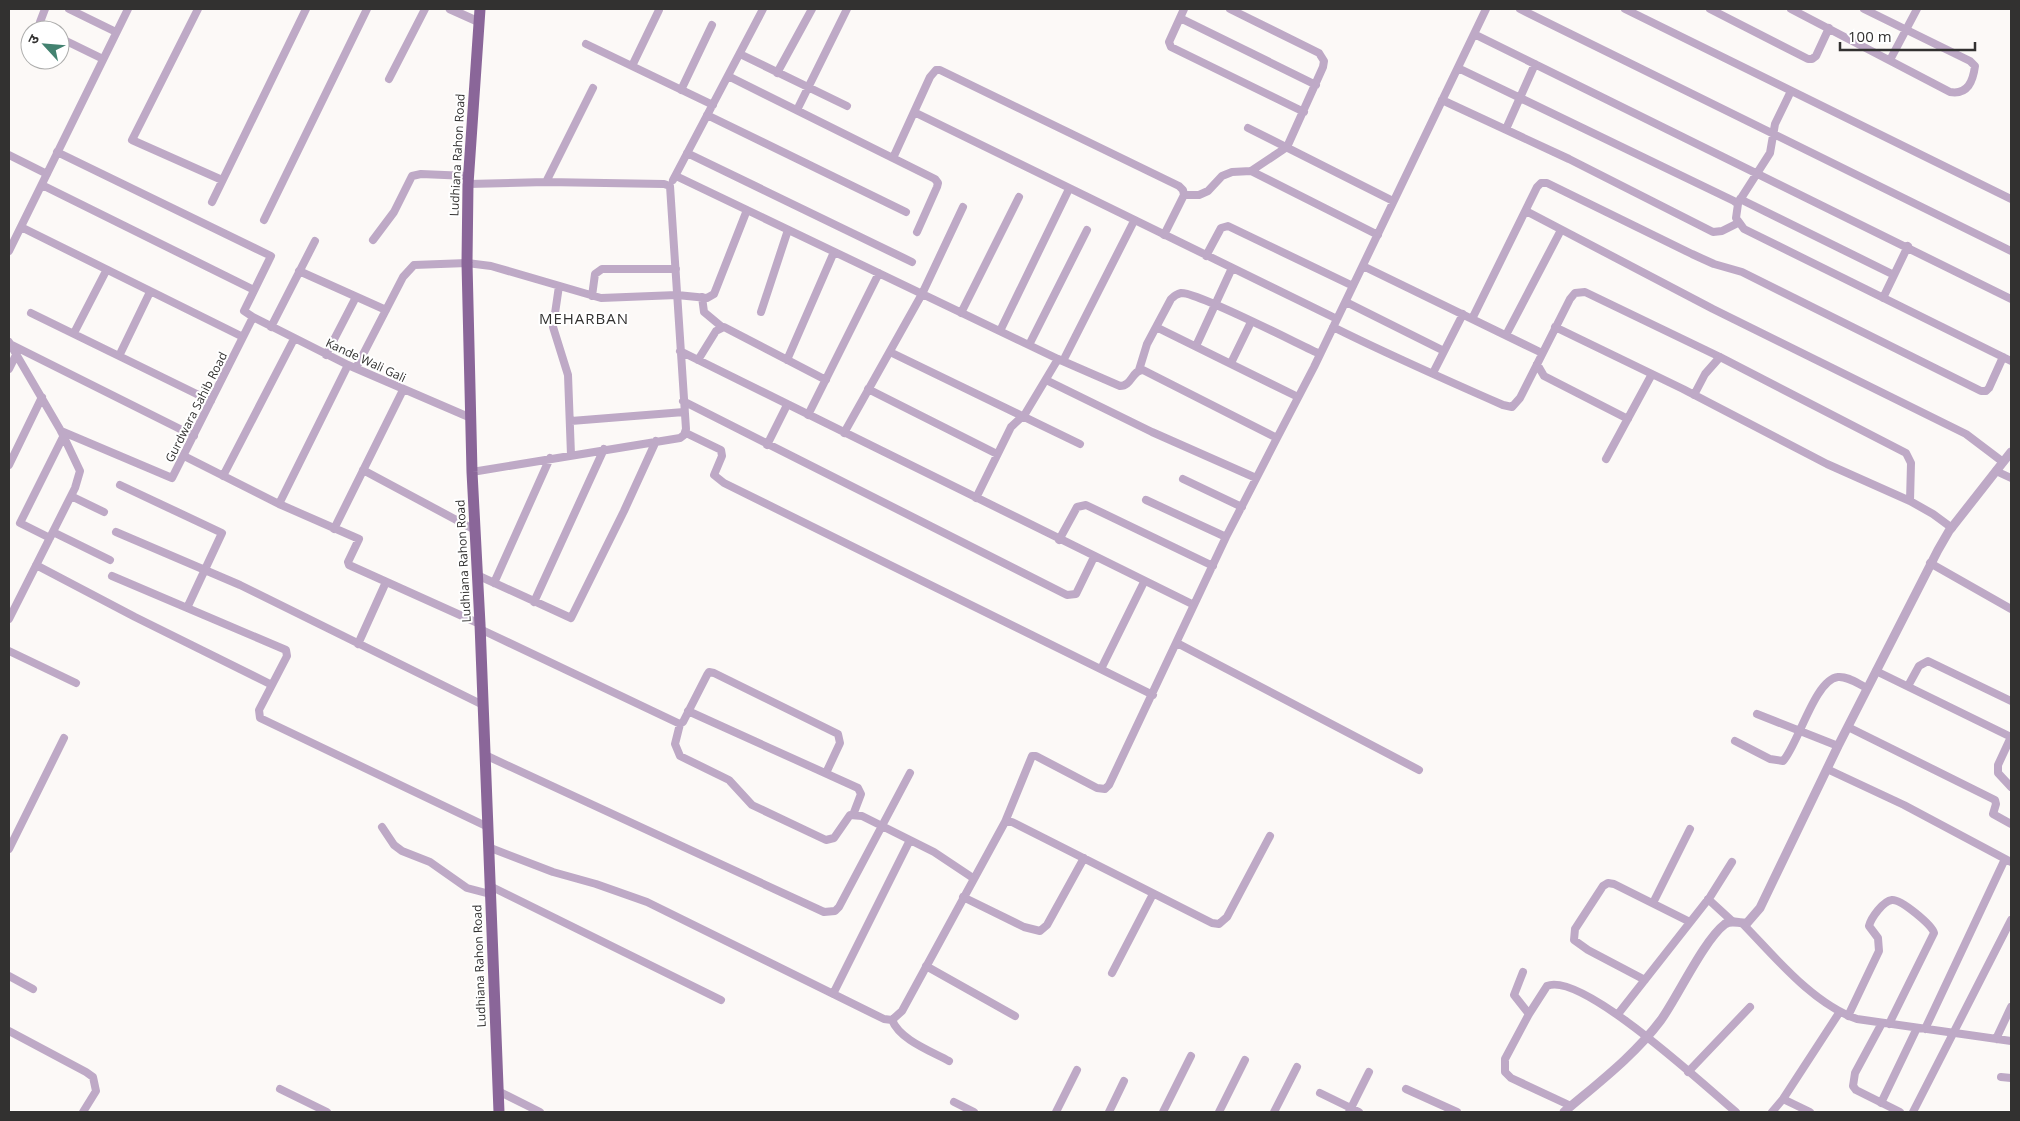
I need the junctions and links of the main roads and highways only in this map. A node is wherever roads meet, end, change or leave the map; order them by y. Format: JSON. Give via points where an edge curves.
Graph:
{"nodes":[{"id":1,"x":480,"y":9,"type":"edge"},
{"id":2,"x":499,"y":1112,"type":"edge"}],
"edges":[{"from":1,"to":2,"type":"main road","name":"Ludhiana Rahon Road","via":[[468,180],[467,263],[472,472]]}]}
